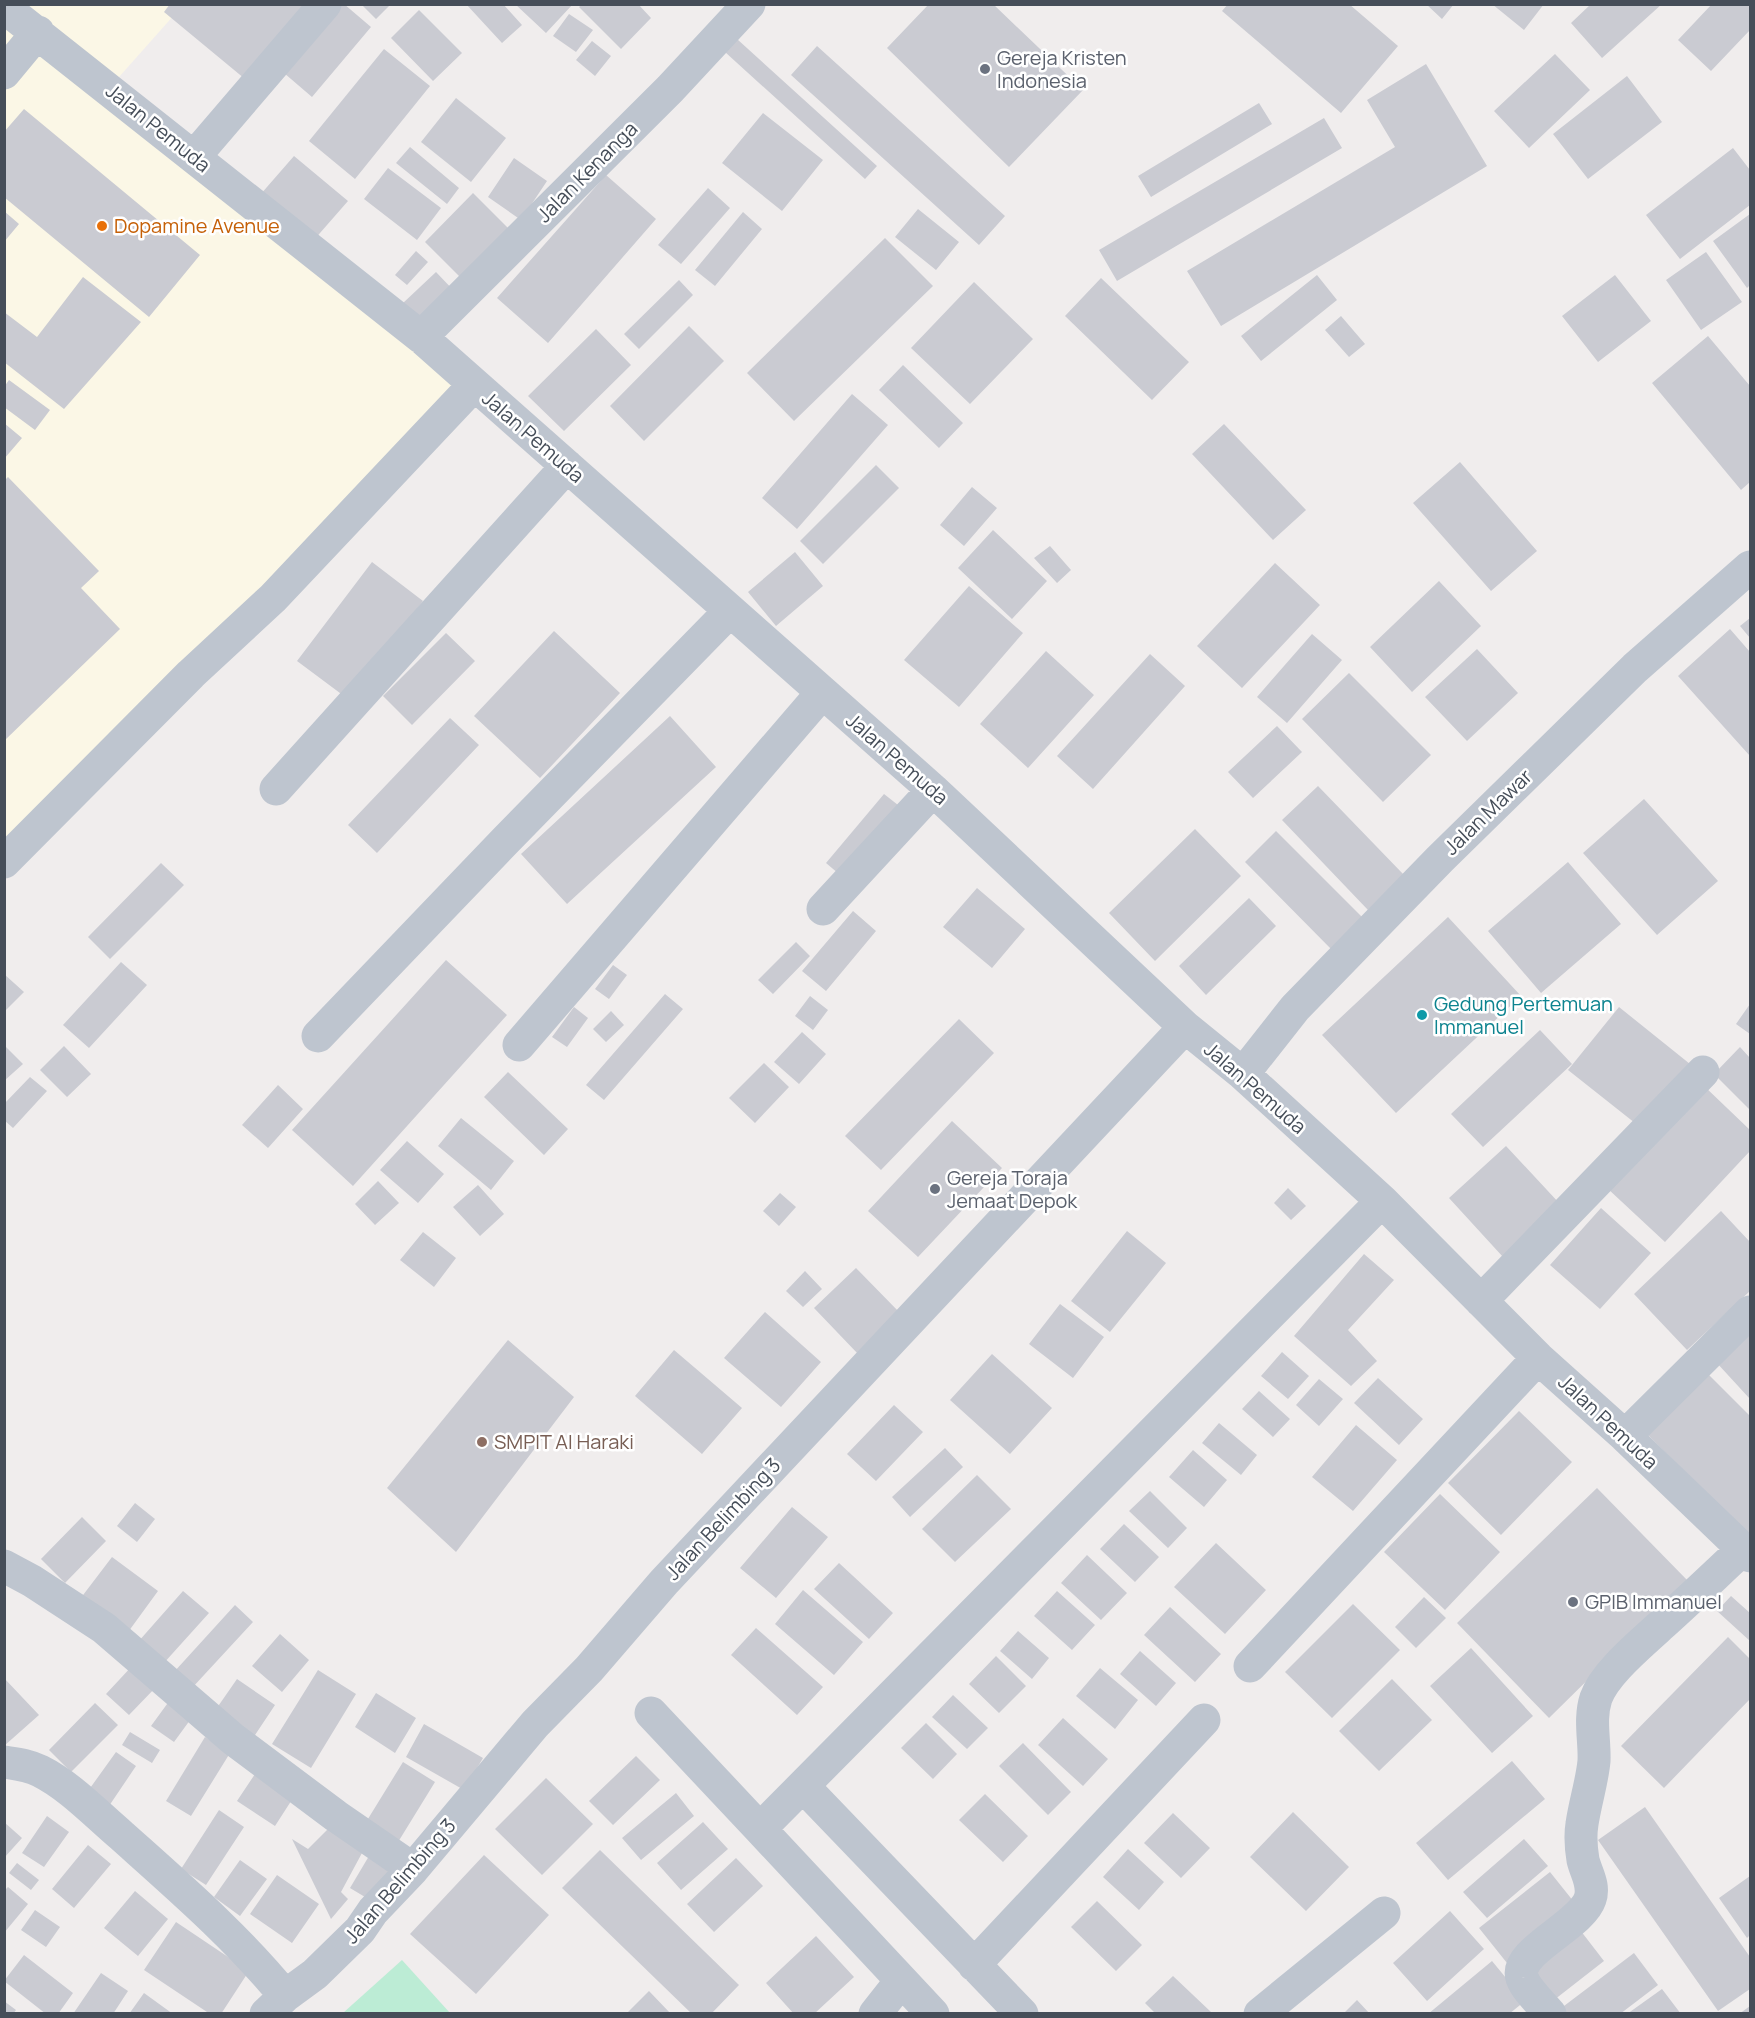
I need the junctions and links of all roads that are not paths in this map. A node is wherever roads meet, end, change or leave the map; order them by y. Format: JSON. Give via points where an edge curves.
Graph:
{"nodes":[{"id":1,"x":325,"y":4,"type":"edge"},
{"id":2,"x":749,"y":4,"type":"edge"},
{"id":3,"x":4,"y":7,"type":"edge"},
{"id":4,"x":38,"y":32,"type":"junction"},
{"id":5,"x":4,"y":73,"type":"edge"},
{"id":6,"x":194,"y":157,"type":"junction"},
{"id":7,"x":422,"y":337,"type":"junction"},
{"id":8,"x":474,"y":385,"type":"junction"},
{"id":9,"x":567,"y":466,"type":"junction"},
{"id":10,"x":1750,"y":567,"type":"edge"},
{"id":11,"x":730,"y":612,"type":"junction"},
{"id":12,"x":822,"y":693,"type":"junction"},
{"id":13,"x":276,"y":789,"type":"dead end"},
{"id":14,"x":933,"y":790,"type":"junction"},
{"id":15,"x":4,"y":862,"type":"edge"},
{"id":16,"x":824,"y":909,"type":"dead end"},
{"id":17,"x":1185,"y":1027,"type":"junction"},
{"id":18,"x":318,"y":1036,"type":"dead end"},
{"id":19,"x":519,"y":1045,"type":"dead end"},
{"id":20,"x":1703,"y":1072,"type":"dead end"},
{"id":21,"x":1243,"y":1074,"type":"junction"},
{"id":22,"x":1382,"y":1201,"type":"junction"},
{"id":23,"x":1481,"y":1301,"type":"junction"},
{"id":24,"x":1750,"y":1312,"type":"edge"},
{"id":25,"x":1538,"y":1358,"type":"junction"},
{"id":26,"x":1625,"y":1436,"type":"junction"},
{"id":27,"x":1746,"y":1553,"type":"edge"},
{"id":28,"x":4,"y":1566,"type":"edge"},
{"id":29,"x":1250,"y":1666,"type":"dead end"},
{"id":30,"x":651,"y":1713,"type":"dead end"},
{"id":31,"x":1204,"y":1720,"type":"dead end"},
{"id":32,"x":4,"y":1761,"type":"edge"},
{"id":33,"x":803,"y":1786,"type":"junction"},
{"id":34,"x":760,"y":1829,"type":"junction"},
{"id":35,"x":413,"y":1869,"type":"junction"},
{"id":36,"x":1384,"y":1913,"type":"dead end"},
{"id":37,"x":974,"y":1965,"type":"junction"},
{"id":38,"x":901,"y":1981,"type":"junction"},
{"id":39,"x":276,"y":2005,"type":"edge"},
{"id":40,"x":875,"y":2013,"type":"edge"},
{"id":41,"x":933,"y":2013,"type":"edge"},
{"id":42,"x":1022,"y":2013,"type":"edge"},
{"id":43,"x":1260,"y":2013,"type":"edge"},
{"id":44,"x":1550,"y":2013,"type":"edge"}],
"edges":[{"from":1,"to":6,"type":"street"},
{"from":2,"to":7,"type":"street","name":"Jalan Kenanga","via":[[670,89]]},
{"from":3,"to":4,"type":"street","name":"Jalan Pemuda"},
{"from":4,"to":5,"type":"street"},
{"from":4,"to":6,"type":"street","name":"Jalan Pemuda"},
{"from":6,"to":7,"type":"street","name":"Jalan Pemuda"},
{"from":7,"to":8,"type":"street","name":"Jalan Pemuda"},
{"from":8,"to":9,"type":"street","name":"Jalan Pemuda"},
{"from":8,"to":15,"type":"street","via":[[273,598],[191,674]]},
{"from":9,"to":11,"type":"street","name":"Jalan Pemuda"},
{"from":9,"to":13,"type":"street"},
{"from":10,"to":21,"type":"street","name":"Jalan Mawar","via":[[1635,668],[1440,859],[1295,1008]]},
{"from":11,"to":12,"type":"street","name":"Jalan Pemuda"},
{"from":11,"to":18,"type":"street"},
{"from":12,"to":14,"type":"street","name":"Jalan Pemuda"},
{"from":12,"to":19,"type":"street"},
{"from":14,"to":16,"type":"street"},
{"from":14,"to":17,"type":"street","name":"Jalan Pemuda"},
{"from":17,"to":21,"type":"street","name":"Jalan Pemuda"},
{"from":17,"to":35,"type":"street","name":"Jalan Belimbing 3","via":[[664,1582]]},
{"from":20,"to":23,"type":"street"},
{"from":21,"to":22,"type":"street","name":"Jalan Pemuda"},
{"from":22,"to":23,"type":"street","name":"Jalan Pemuda"},
{"from":22,"to":33,"type":"street"},
{"from":23,"to":25,"type":"street","name":"Jalan Pemuda"},
{"from":24,"to":26,"type":"street"},
{"from":25,"to":26,"type":"street","name":"Jalan Pemuda"},
{"from":25,"to":29,"type":"street"},
{"from":26,"to":27,"type":"street","name":"Jalan Pemuda"},
{"from":27,"to":44,"type":"street","via":[[1621,1663],[1597,1697],[1593,1715],[1594,1763],[1580,1843],[1591,1896],[1577,1918],[1532,1952],[1522,1967],[1524,1982]]},
{"from":28,"to":35,"type":"street","via":[[104,1628],[233,1739]]},
{"from":30,"to":34,"type":"street"},
{"from":31,"to":37,"type":"street"},
{"from":32,"to":39,"type":"street","via":[[21,1763],[61,1784],[153,1863],[255,1959]]},
{"from":33,"to":34,"type":"street"},
{"from":33,"to":37,"type":"street"},
{"from":34,"to":38,"type":"street"},
{"from":35,"to":39,"type":"street","name":"Jalan Belimbing 3","via":[[360,1930]]},
{"from":36,"to":43,"type":"street"},
{"from":37,"to":42,"type":"street"},
{"from":38,"to":40,"type":"street"},
{"from":38,"to":41,"type":"street"}]}
